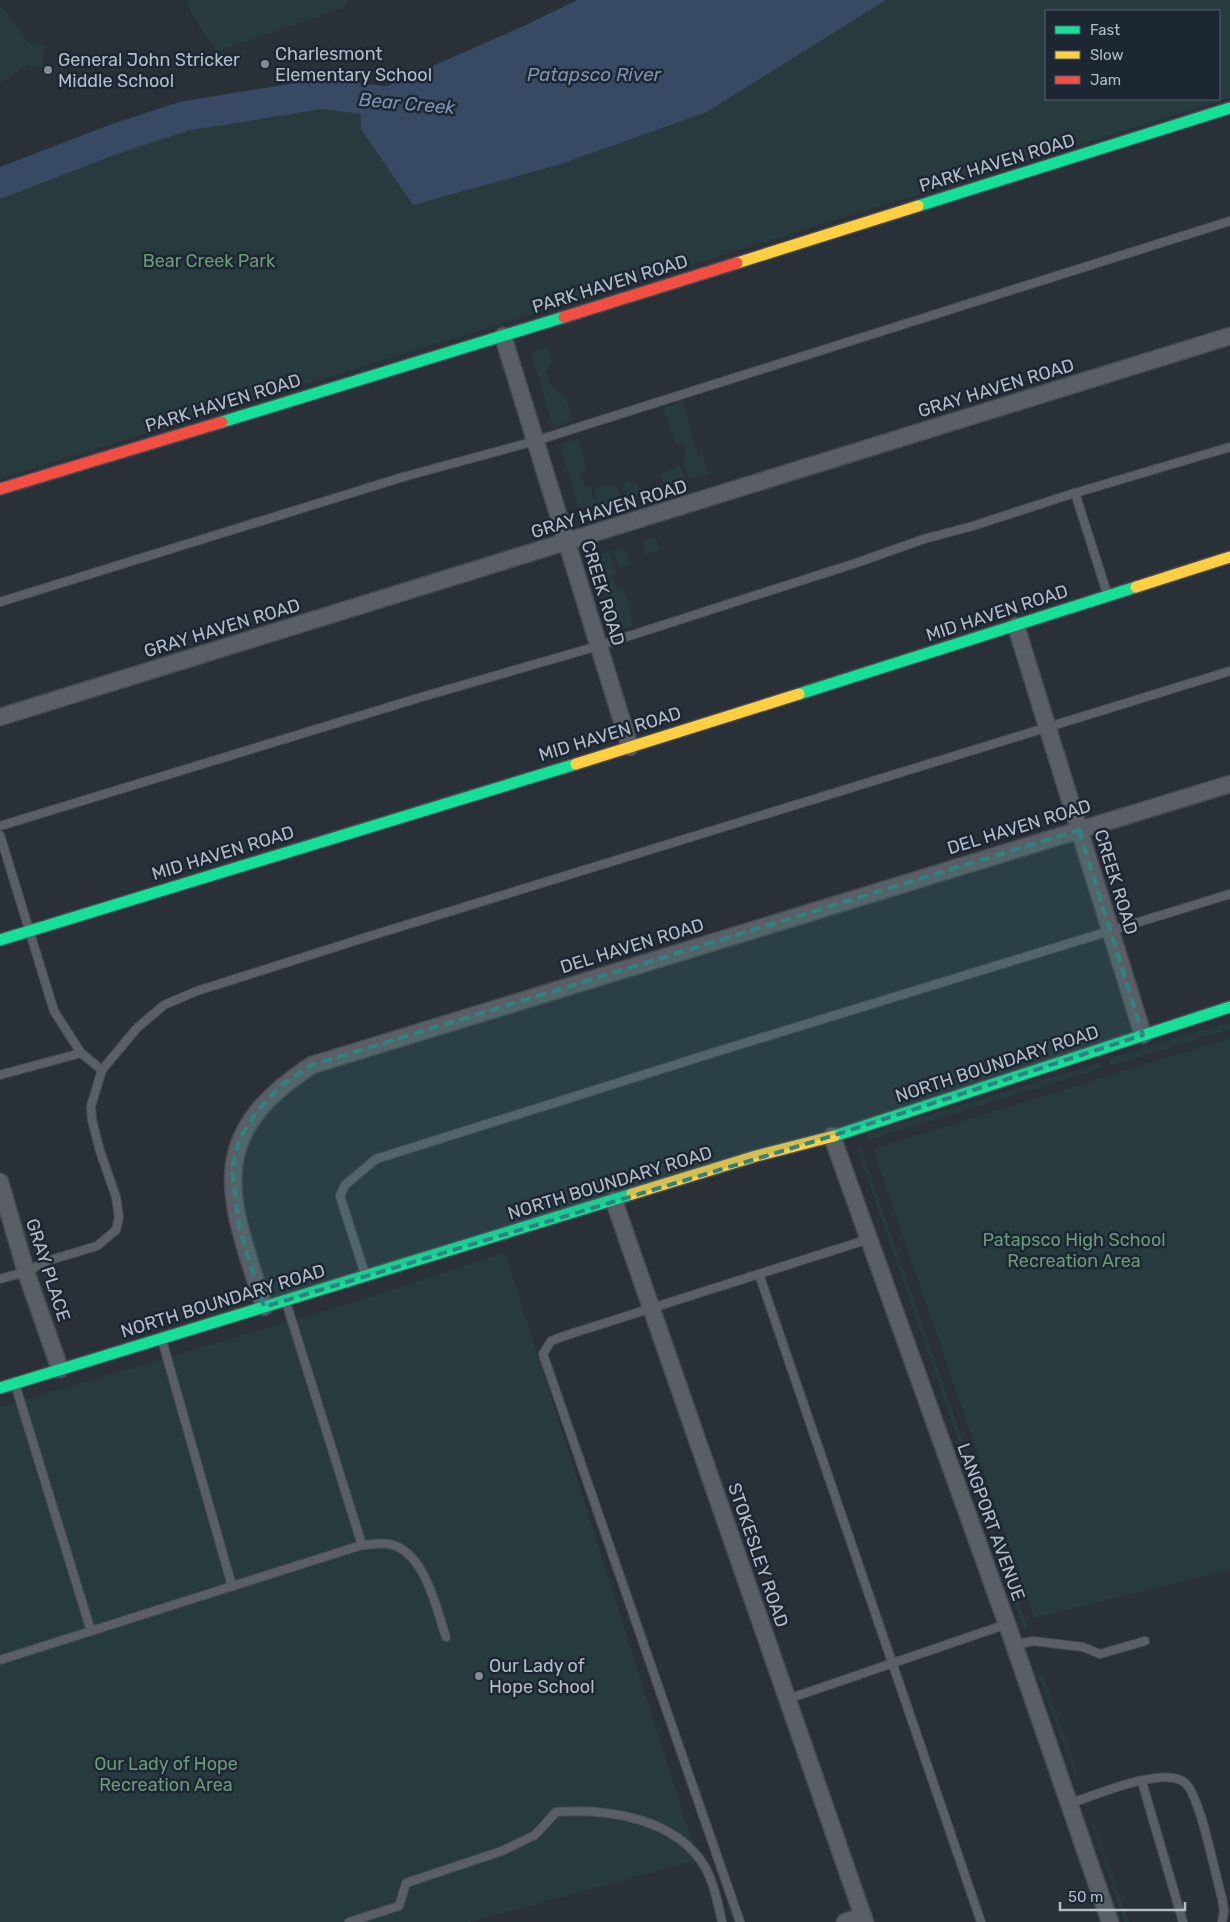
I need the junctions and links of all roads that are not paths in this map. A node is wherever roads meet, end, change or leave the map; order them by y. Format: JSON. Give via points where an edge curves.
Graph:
{"nodes":[{"id":1,"x":1230,"y":108,"type":"edge"},
{"id":2,"x":1230,"y":221,"type":"edge"},
{"id":3,"x":503,"y":336,"type":"junction"},
{"id":4,"x":1230,"y":336,"type":"edge"},
{"id":5,"x":535,"y":441,"type":"junction"},
{"id":6,"x":1230,"y":447,"type":"edge"},
{"id":7,"x":0,"y":489,"type":"edge"},
{"id":8,"x":1075,"y":493,"type":"junction"},
{"id":9,"x":568,"y":543,"type":"junction"},
{"id":10,"x":1230,"y":557,"type":"edge"},
{"id":11,"x":1108,"y":596,"type":"junction"},
{"id":12,"x":0,"y":602,"type":"edge"},
{"id":13,"x":1016,"y":626,"type":"junction"},
{"id":14,"x":598,"y":646,"type":"junction"},
{"id":15,"x":1230,"y":671,"type":"edge"},
{"id":16,"x":0,"y":717,"type":"edge"},
{"id":17,"x":1047,"y":728,"type":"junction"},
{"id":18,"x":630,"y":747,"type":"junction"},
{"id":19,"x":1230,"y":784,"type":"edge"},
{"id":20,"x":0,"y":826,"type":"edge"},
{"id":21,"x":1079,"y":830,"type":"junction"},
{"id":22,"x":0,"y":835,"type":"edge"},
{"id":23,"x":1230,"y":894,"type":"edge"},
{"id":24,"x":29,"y":931,"type":"junction"},
{"id":25,"x":1110,"y":932,"type":"junction"},
{"id":26,"x":0,"y":940,"type":"edge"},
{"id":27,"x":1230,"y":1007,"type":"edge"},
{"id":28,"x":1142,"y":1035,"type":"junction"},
{"id":29,"x":81,"y":1053,"type":"junction"},
{"id":30,"x":102,"y":1070,"type":"junction"},
{"id":31,"x":0,"y":1076,"type":"edge"},
{"id":32,"x":832,"y":1136,"type":"junction"},
{"id":33,"x":0,"y":1182,"type":"edge"},
{"id":34,"x":614,"y":1201,"type":"junction"},
{"id":35,"x":869,"y":1239,"type":"junction"},
{"id":36,"x":26,"y":1272,"type":"junction"},
{"id":37,"x":759,"y":1274,"type":"junction"},
{"id":38,"x":365,"y":1276,"type":"junction"},
{"id":39,"x":0,"y":1279,"type":"edge"},
{"id":40,"x":285,"y":1300,"type":"junction"},
{"id":41,"x":264,"y":1307,"type":"junction"},
{"id":42,"x":651,"y":1308,"type":"junction"},
{"id":43,"x":162,"y":1338,"type":"junction"},
{"id":44,"x":60,"y":1369,"type":"junction"},
{"id":45,"x":14,"y":1384,"type":"junction"},
{"id":46,"x":0,"y":1388,"type":"edge"},
{"id":47,"x":362,"y":1545,"type":"junction"},
{"id":48,"x":232,"y":1586,"type":"junction"},
{"id":49,"x":1007,"y":1624,"type":"junction"},
{"id":50,"x":91,"y":1631,"type":"junction"},
{"id":51,"x":446,"y":1638,"type":"dead end"},
{"id":52,"x":1145,"y":1641,"type":"dead end"},
{"id":53,"x":1014,"y":1645,"type":"junction"},
{"id":54,"x":0,"y":1660,"type":"edge"},
{"id":55,"x":892,"y":1664,"type":"junction"},
{"id":56,"x":788,"y":1699,"type":"junction"},
{"id":57,"x":1142,"y":1782,"type":"junction"},
{"id":58,"x":1069,"y":1804,"type":"junction"},
{"id":59,"x":864,"y":1919,"type":"edge"},
{"id":60,"x":349,"y":1922,"type":"edge"},
{"id":61,"x":722,"y":1922,"type":"edge"},
{"id":62,"x":740,"y":1922,"type":"edge"},
{"id":63,"x":845,"y":1922,"type":"edge"},
{"id":64,"x":981,"y":1922,"type":"edge"},
{"id":65,"x":1110,"y":1922,"type":"edge"},
{"id":66,"x":1183,"y":1922,"type":"edge"},
{"id":67,"x":1222,"y":1922,"type":"edge"}],
"edges":[{"from":1,"to":3,"type":"street","name":"PARK HAVEN ROAD"},
{"from":2,"to":5,"type":"lane"},
{"from":3,"to":5,"type":"street","name":"CREEK ROAD"},
{"from":3,"to":7,"type":"street","name":"PARK HAVEN ROAD"},
{"from":4,"to":9,"type":"street","name":"GRAY HAVEN ROAD"},
{"from":5,"to":9,"type":"street","name":"CREEK ROAD"},
{"from":5,"to":12,"type":"lane","via":[[403,477]]},
{"from":6,"to":8,"type":"lane"},
{"from":8,"to":11,"type":"lane"},
{"from":8,"to":14,"type":"lane","via":[[924,538]]},
{"from":9,"to":14,"type":"street","name":"CREEK ROAD"},
{"from":9,"to":16,"type":"street","name":"GRAY HAVEN ROAD"},
{"from":10,"to":11,"type":"street","name":"MID HAVEN ROAD"},
{"from":11,"to":13,"type":"street","name":"MID HAVEN ROAD"},
{"from":13,"to":17,"type":"street","name":"CREEK ROAD"},
{"from":13,"to":18,"type":"street","name":"MID HAVEN ROAD"},
{"from":14,"to":18,"type":"street","name":"CREEK ROAD"},
{"from":14,"to":20,"type":"lane"},
{"from":15,"to":17,"type":"lane"},
{"from":17,"to":21,"type":"street","name":"CREEK ROAD"},
{"from":17,"to":30,"type":"lane","via":[[197,990],[156,1010]]},
{"from":18,"to":24,"type":"street","name":"MID HAVEN ROAD"},
{"from":19,"to":21,"type":"street","name":"DEL HAVEN ROAD"},
{"from":21,"to":25,"type":"street","name":"CREEK ROAD"},
{"from":21,"to":41,"type":"street","name":"DEL HAVEN ROAD","via":[[312,1065],[280,1086],[255,1114],[240,1138],[232,1168],[239,1227]]},
{"from":22,"to":24,"type":"lane"},
{"from":23,"to":25,"type":"lane"},
{"from":24,"to":26,"type":"street","name":"MID HAVEN ROAD"},
{"from":24,"to":29,"type":"lane","via":[[54,1011]]},
{"from":25,"to":28,"type":"street","name":"CREEK ROAD"},
{"from":25,"to":38,"type":"lane","via":[[376,1159],[345,1185],[340,1196]]},
{"from":27,"to":28,"type":"street","name":"NORTH BOUNDARY ROAD"},
{"from":28,"to":32,"type":"street","name":"NORTH BOUNDARY ROAD"},
{"from":29,"to":30,"type":"lane"},
{"from":29,"to":31,"type":"lane"},
{"from":30,"to":36,"type":"lane","via":[[91,1106],[92,1120],[116,1197],[119,1217],[116,1230],[97,1246],[48,1261]]},
{"from":32,"to":34,"type":"street","name":"NORTH BOUNDARY ROAD","via":[[756,1156]]},
{"from":32,"to":35,"type":"street","name":"LANGPORT AVENUE"},
{"from":33,"to":36,"type":"street","name":"GRAY PLACE"},
{"from":34,"to":38,"type":"street","name":"NORTH BOUNDARY ROAD"},
{"from":34,"to":42,"type":"street","name":"STOKESLEY ROAD"},
{"from":35,"to":37,"type":"lane"},
{"from":35,"to":49,"type":"street","name":"LANGPORT AVENUE"},
{"from":36,"to":39,"type":"lane"},
{"from":36,"to":44,"type":"street","name":"GRAY PLACE"},
{"from":37,"to":42,"type":"lane"},
{"from":37,"to":55,"type":"lane"},
{"from":38,"to":40,"type":"street","name":"NORTH BOUNDARY ROAD"},
{"from":40,"to":41,"type":"street","name":"NORTH BOUNDARY ROAD"},
{"from":40,"to":47,"type":"lane"},
{"from":41,"to":43,"type":"street","name":"NORTH BOUNDARY ROAD"},
{"from":42,"to":56,"type":"street","name":"STOKESLEY ROAD"},
{"from":42,"to":62,"type":"lane","via":[[551,1341],[543,1354]]},
{"from":43,"to":44,"type":"street","name":"NORTH BOUNDARY ROAD"},
{"from":43,"to":48,"type":"lane"},
{"from":44,"to":45,"type":"street","name":"NORTH BOUNDARY ROAD"},
{"from":45,"to":46,"type":"street","name":"NORTH BOUNDARY ROAD"},
{"from":45,"to":50,"type":"lane"},
{"from":47,"to":48,"type":"lane"},
{"from":47,"to":51,"type":"lane","via":[[390,1544],[412,1556],[425,1575]]},
{"from":48,"to":50,"type":"lane"},
{"from":49,"to":53,"type":"street","name":"LANGPORT AVENUE"},
{"from":49,"to":55,"type":"lane"},
{"from":50,"to":54,"type":"lane"},
{"from":52,"to":53,"type":"lane","via":[[1100,1654],[1083,1647],[1033,1641]]},
{"from":53,"to":58,"type":"street","name":"LANGPORT AVENUE"},
{"from":55,"to":56,"type":"lane"},
{"from":55,"to":64,"type":"lane"},
{"from":56,"to":59,"type":"street","name":"STOKESLEY ROAD"},
{"from":57,"to":58,"type":"lane"},
{"from":57,"to":66,"type":"lane"},
{"from":57,"to":67,"type":"lane","via":[[1153,1778],[1177,1778],[1190,1787],[1196,1798],[1222,1898]]},
{"from":58,"to":65,"type":"street","name":"LANGPORT AVENUE"},
{"from":59,"to":63,"type":"street"},
{"from":60,"to":61,"type":"lane","via":[[399,1906],[406,1883],[502,1850],[535,1835],[556,1812],[600,1812],[659,1826],[689,1849],[704,1866],[714,1888]]}]}
